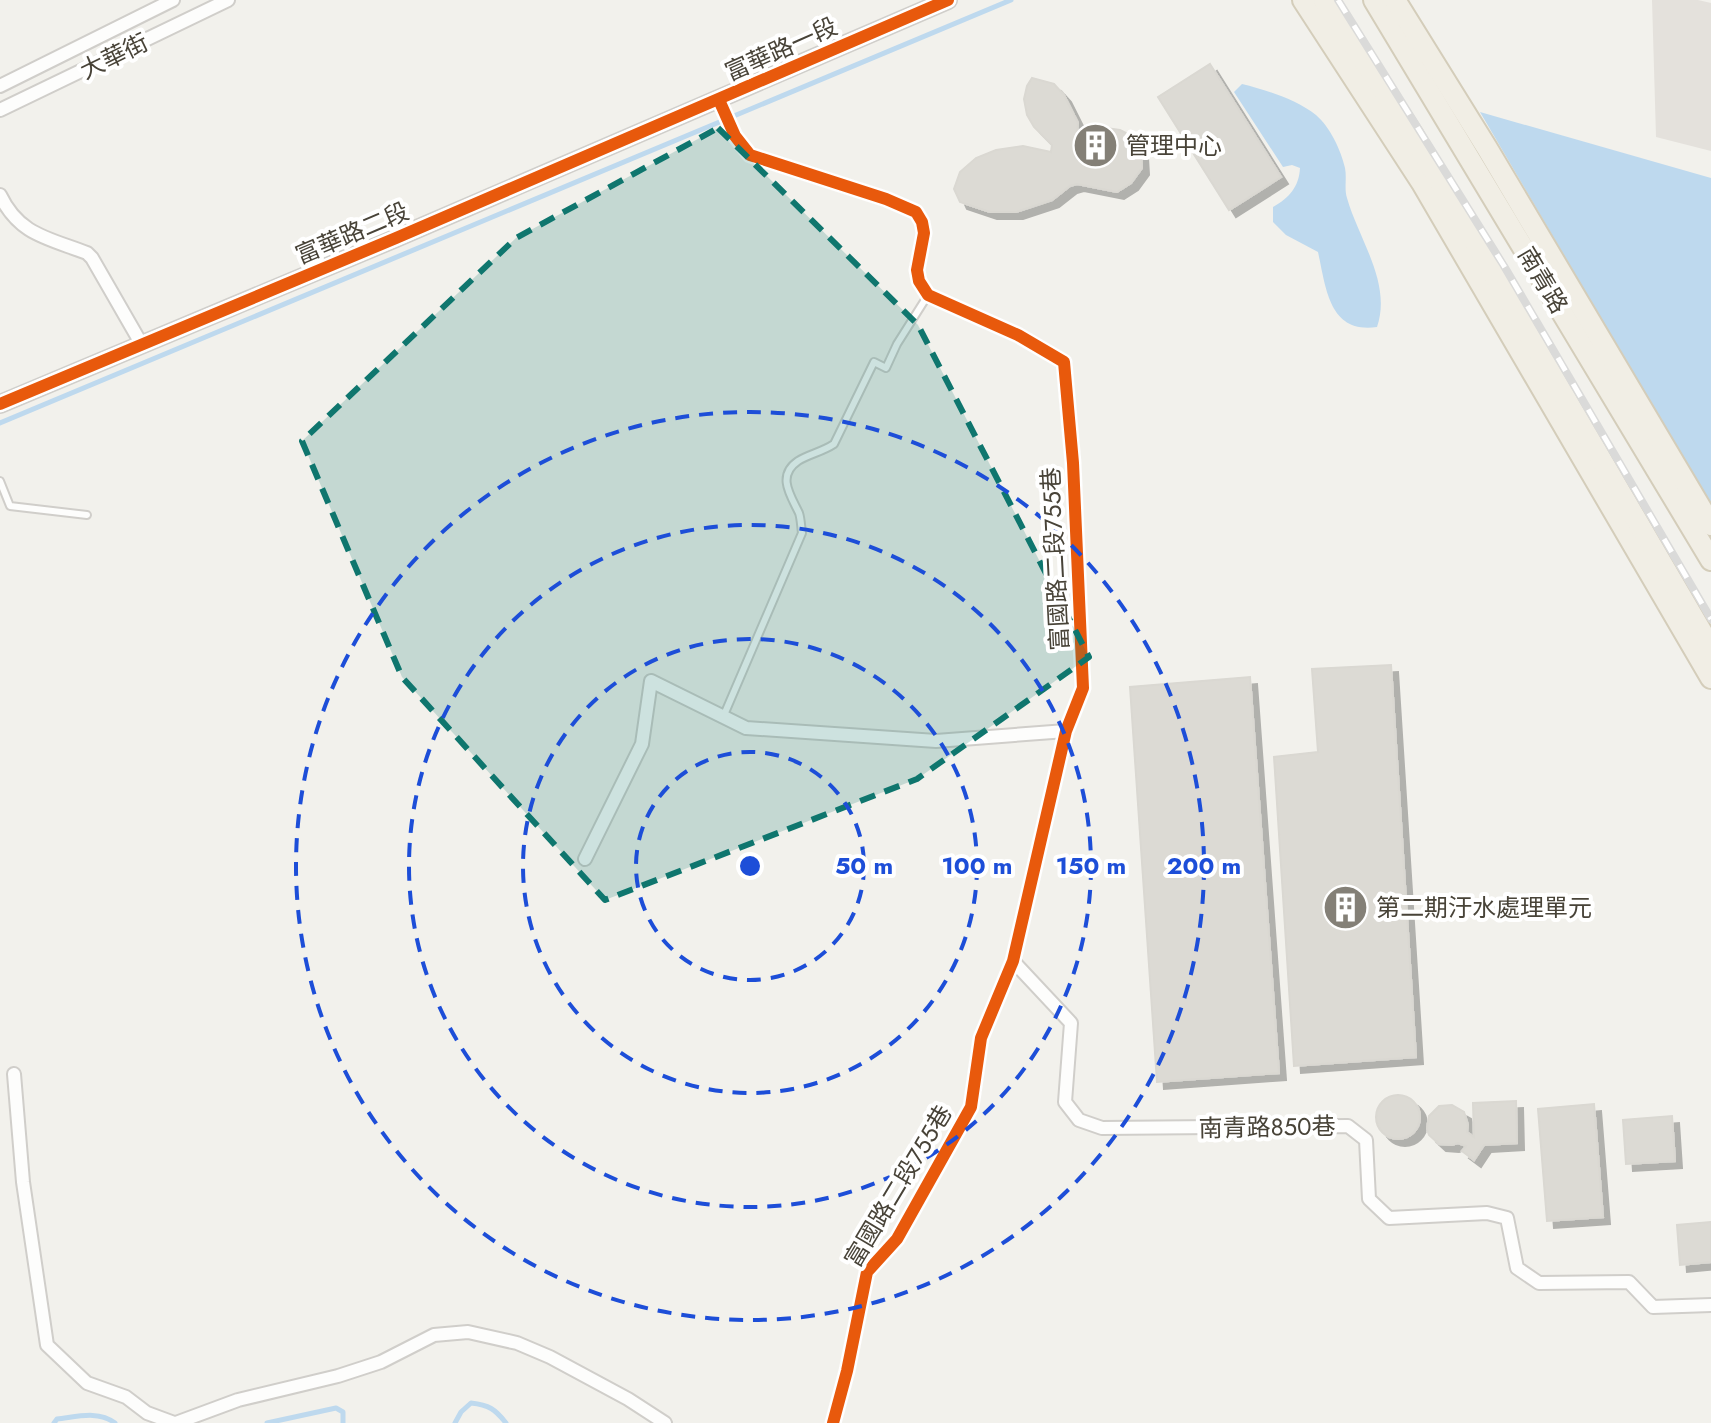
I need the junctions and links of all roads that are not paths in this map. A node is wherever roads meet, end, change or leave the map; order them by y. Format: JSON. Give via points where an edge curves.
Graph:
{"nodes":[{"id":1,"x":173,"y":0,"type":"edge"},
{"id":2,"x":228,"y":0,"type":"edge"},
{"id":3,"x":948,"y":0,"type":"edge"},
{"id":4,"x":1303,"y":0,"type":"edge"},
{"id":5,"x":1324,"y":0,"type":"edge"},
{"id":6,"x":1374,"y":0,"type":"edge"},
{"id":7,"x":1395,"y":0,"type":"edge"},
{"id":8,"x":0,"y":86,"type":"edge"},
{"id":9,"x":722,"y":106,"type":"junction"},
{"id":10,"x":0,"y":110,"type":"edge"},
{"id":11,"x":0,"y":195,"type":"edge"},
{"id":12,"x":1498,"y":279,"type":"junction"},
{"id":13,"x":928,"y":295,"type":"junction"},
{"id":14,"x":142,"y":345,"type":"junction"},
{"id":15,"x":1522,"y":355,"type":"junction"},
{"id":16,"x":0,"y":404,"type":"edge"},
{"id":17,"x":0,"y":481,"type":"edge"},
{"id":18,"x":87,"y":515,"type":"dead end"},
{"id":19,"x":1711,"y":525,"type":"edge"},
{"id":20,"x":1711,"y":560,"type":"edge"},
{"id":21,"x":1676,"y":616,"type":"junction"},
{"id":22,"x":1711,"y":648,"type":"edge"},
{"id":23,"x":1711,"y":655,"type":"edge"},
{"id":24,"x":1711,"y":678,"type":"edge"},
{"id":25,"x":723,"y":717,"type":"junction"},
{"id":26,"x":1066,"y":731,"type":"junction"},
{"id":27,"x":585,"y":859,"type":"dead end"},
{"id":28,"x":1013,"y":961,"type":"junction"},
{"id":29,"x":14,"y":1074,"type":"dead end"},
{"id":30,"x":1711,"y":1305,"type":"edge"},
{"id":31,"x":175,"y":1423,"type":"edge"},
{"id":32,"x":665,"y":1423,"type":"edge"},
{"id":33,"x":833,"y":1423,"type":"edge"}],
"edges":[{"from":1,"to":8,"type":"street","name":"大華街"},
{"from":2,"to":10,"type":"street","name":"大華街"},
{"from":3,"to":9,"type":"street","name":"富華路一段"},
{"from":4,"to":15,"type":"main road","via":[[1422,183]]},
{"from":5,"to":12,"type":"main road","name":"南青路"},
{"from":6,"to":20,"type":"main road","name":"南青路"},
{"from":7,"to":19,"type":"main road"},
{"from":9,"to":13,"type":"street","via":[[750,155],[916,212],[924,233],[917,270]]},
{"from":9,"to":14,"type":"street","name":"富華路二段"},
{"from":11,"to":14,"type":"street","via":[[22,227],[92,258]]},
{"from":12,"to":15,"type":"main road","name":"南青路"},
{"from":12,"to":22,"type":"main road","name":"南青路"},
{"from":13,"to":25,"type":"lane","via":[[886,368],[874,362],[834,444],[796,462],[787,474],[786,488],[800,515],[802,533]]},
{"from":13,"to":26,"type":"street","name":"富國路二段755巷","via":[[1064,362],[1083,688]]},
{"from":14,"to":16,"type":"street","name":"富華路二段"},
{"from":15,"to":21,"type":"main road"},
{"from":17,"to":18,"type":"lane","via":[[10,506]]},
{"from":21,"to":23,"type":"main road"},
{"from":21,"to":24,"type":"main road"},
{"from":25,"to":26,"type":"street","via":[[746,728],[936,741]]},
{"from":25,"to":27,"type":"street","via":[[651,681],[642,744]]},
{"from":26,"to":28,"type":"street","name":"富國路二段755巷"},
{"from":28,"to":30,"type":"street","name":"南青路850巷","via":[[1071,1023],[1065,1102],[1079,1120],[1102,1128],[1348,1126],[1366,1140],[1369,1199],[1389,1218],[1487,1213],[1507,1218],[1517,1268],[1539,1283],[1629,1282],[1653,1307]]},
{"from":28,"to":33,"type":"street","name":"富國路二段755巷","via":[[981,1038],[971,1107],[897,1239],[867,1272]]},
{"from":29,"to":31,"type":"street","via":[[23,1182],[47,1345],[87,1383]]},
{"from":31,"to":32,"type":"street","via":[[238,1400],[381,1362],[434,1335],[468,1332],[550,1357]]}]}
